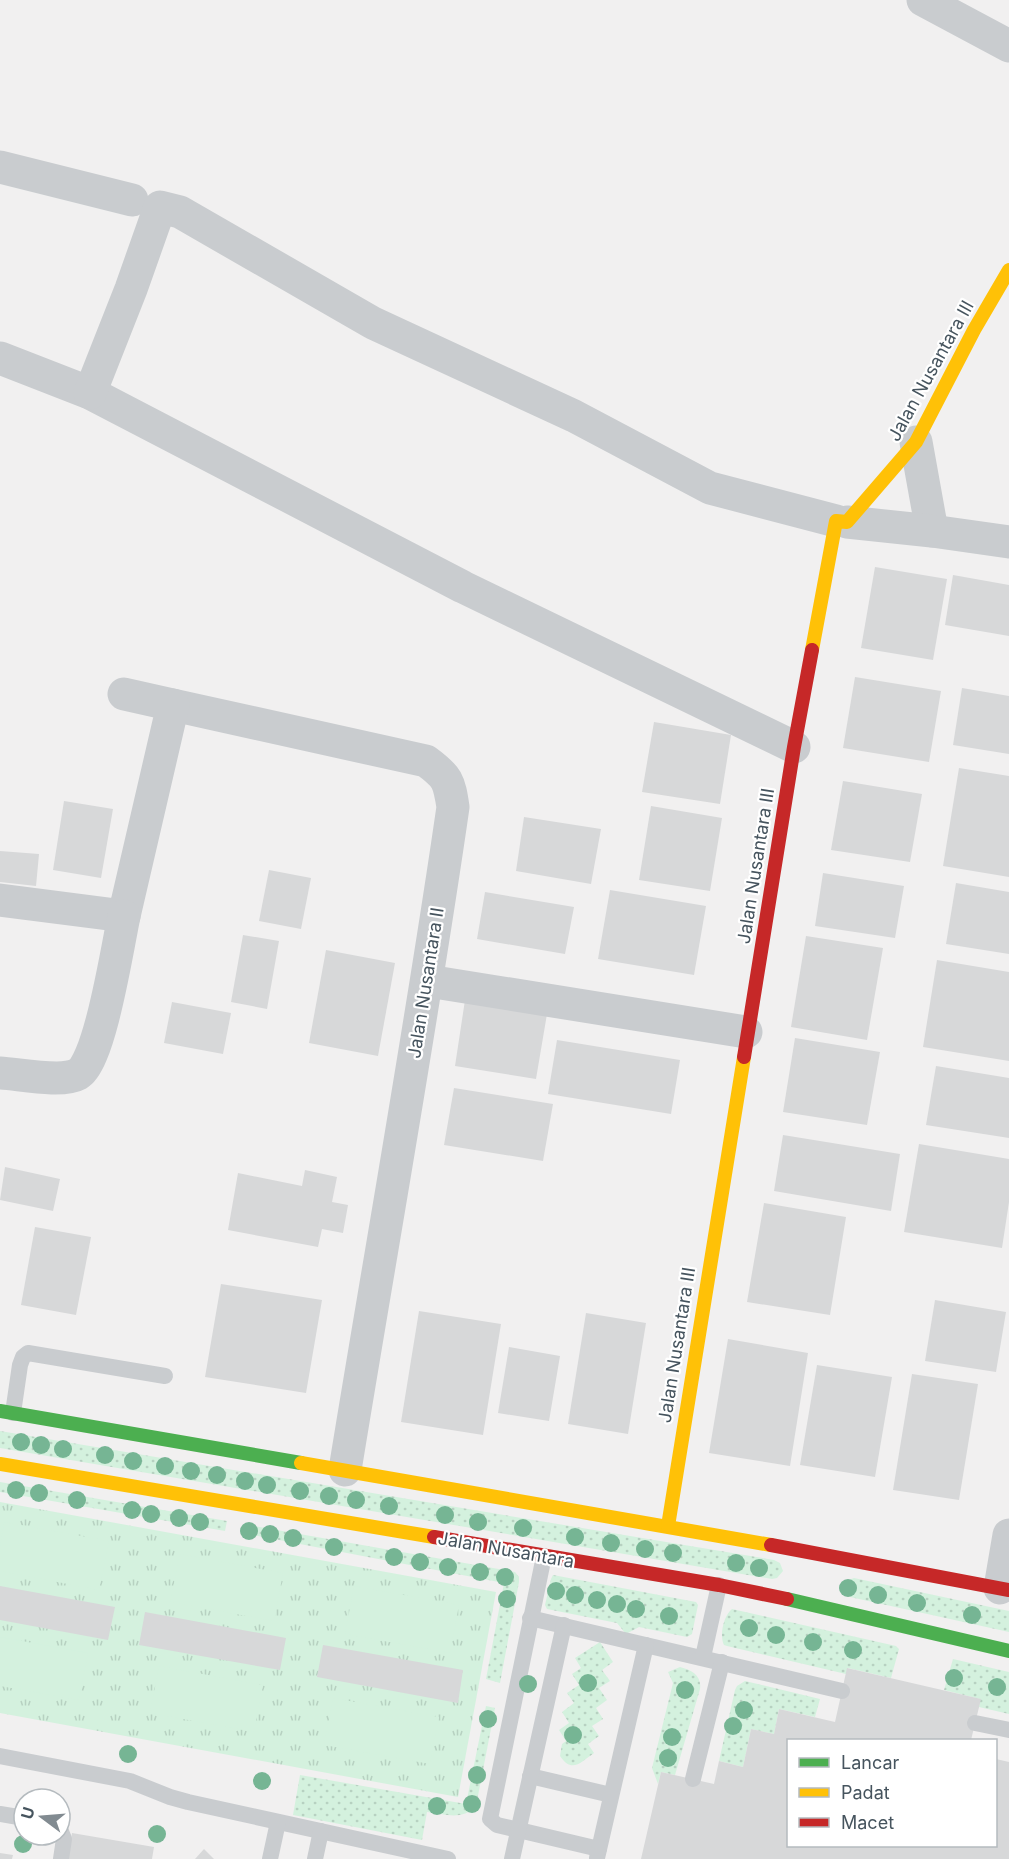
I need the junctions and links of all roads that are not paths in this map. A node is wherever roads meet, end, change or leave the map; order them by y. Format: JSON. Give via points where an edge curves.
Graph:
{"nodes":[{"id":1,"x":923,"y":0,"type":"edge"},
{"id":2,"x":1009,"y":46,"type":"edge"},
{"id":3,"x":0,"y":167,"type":"edge"},
{"id":4,"x":132,"y":200,"type":"dead end"},
{"id":5,"x":1009,"y":270,"type":"edge"},
{"id":6,"x":0,"y":358,"type":"edge"},
{"id":7,"x":90,"y":393,"type":"junction"},
{"id":8,"x":916,"y":442,"type":"junction"},
{"id":9,"x":842,"y":522,"type":"junction"},
{"id":10,"x":932,"y":531,"type":"junction"},
{"id":11,"x":1009,"y":542,"type":"edge"},
{"id":12,"x":124,"y":694,"type":"dead end"},
{"id":13,"x":173,"y":705,"type":"junction"},
{"id":14,"x":794,"y":747,"type":"junction"},
{"id":15,"x":0,"y":900,"type":"edge"},
{"id":16,"x":124,"y":916,"type":"junction"},
{"id":17,"x":428,"y":981,"type":"junction"},
{"id":18,"x":746,"y":1032,"type":"junction"},
{"id":19,"x":0,"y":1073,"type":"edge"},
{"id":20,"x":165,"y":1376,"type":"dead end"},
{"id":21,"x":6,"y":1412,"type":"edge"},
{"id":22,"x":0,"y":1464,"type":"edge"},
{"id":23,"x":345,"y":1470,"type":"junction"},
{"id":24,"x":668,"y":1526,"type":"junction"},
{"id":25,"x":1009,"y":1535,"type":"edge"},
{"id":26,"x":544,"y":1556,"type":"junction"},
{"id":27,"x":719,"y":1585,"type":"junction"},
{"id":28,"x":1004,"y":1589,"type":"edge"},
{"id":29,"x":530,"y":1618,"type":"junction"},
{"id":30,"x":564,"y":1624,"type":"junction"},
{"id":31,"x":646,"y":1645,"type":"junction"},
{"id":32,"x":1009,"y":1651,"type":"edge"},
{"id":33,"x":703,"y":1657,"type":"junction"},
{"id":34,"x":722,"y":1662,"type":"junction"},
{"id":35,"x":842,"y":1691,"type":"dead end"},
{"id":36,"x":975,"y":1723,"type":"dead end"},
{"id":37,"x":1009,"y":1730,"type":"edge"},
{"id":38,"x":0,"y":1755,"type":"edge"},
{"id":39,"x":530,"y":1776,"type":"junction"},
{"id":40,"x":693,"y":1779,"type":"dead end"},
{"id":41,"x":611,"y":1795,"type":"junction"},
{"id":42,"x":278,"y":1822,"type":"junction"},
{"id":43,"x":518,"y":1830,"type":"junction"},
{"id":44,"x":321,"y":1831,"type":"junction"},
{"id":45,"x":384,"y":1852,"type":"edge"},
{"id":46,"x":598,"y":1854,"type":"edge"},
{"id":47,"x":270,"y":1859,"type":"edge"},
{"id":48,"x":315,"y":1859,"type":"edge"},
{"id":49,"x":448,"y":1859,"type":"edge"},
{"id":50,"x":512,"y":1859,"type":"edge"}],
"edges":[{"from":1,"to":2,"type":"street"},
{"from":3,"to":4,"type":"street"},
{"from":5,"to":8,"type":"street","name":"Jalan Nusantara III"},
{"from":6,"to":7,"type":"street"},
{"from":7,"to":9,"type":"street","via":[[160,207],[180,212],[373,323],[574,416],[710,488]]},
{"from":7,"to":14,"type":"street","via":[[463,587]]},
{"from":8,"to":9,"type":"street","name":"Jalan Nusantara III"},
{"from":8,"to":10,"type":"street"},
{"from":9,"to":10,"type":"street"},
{"from":9,"to":14,"type":"street","name":"Jalan Nusantara III"},
{"from":10,"to":11,"type":"street"},
{"from":12,"to":13,"type":"street","name":"Jalan Nusantara II"},
{"from":13,"to":16,"type":"street"},
{"from":13,"to":17,"type":"street","name":"Jalan Nusantara II","via":[[426,761],[443,774],[453,807]]},
{"from":14,"to":18,"type":"street","name":"Jalan Nusantara III"},
{"from":15,"to":16,"type":"street"},
{"from":16,"to":19,"type":"street","via":[[100,1029],[80,1073],[66,1078]]},
{"from":17,"to":18,"type":"street"},
{"from":17,"to":23,"type":"street","name":"Jalan Nusantara II"},
{"from":18,"to":24,"type":"street","name":"Jalan Nusantara III"},
{"from":20,"to":21,"type":"lane","via":[[28,1353],[20,1365]]},
{"from":21,"to":23,"type":"street"},
{"from":22,"to":26,"type":"street","name":"Jalan Nusantara"},
{"from":23,"to":24,"type":"street"},
{"from":24,"to":28,"type":"street","via":[[810,1557]]},
{"from":25,"to":28,"type":"street"},
{"from":26,"to":27,"type":"street","name":"Jalan Nusantara"},
{"from":26,"to":29,"type":"lane"},
{"from":27,"to":32,"type":"street","name":"Jalan Nusantara","via":[[802,1597]]},
{"from":27,"to":33,"type":"lane"},
{"from":29,"to":30,"type":"lane"},
{"from":29,"to":43,"type":"lane","via":[[490,1815],[497,1825]]},
{"from":30,"to":31,"type":"lane"},
{"from":30,"to":39,"type":"lane"},
{"from":31,"to":33,"type":"lane"},
{"from":31,"to":41,"type":"lane"},
{"from":33,"to":34,"type":"lane"},
{"from":34,"to":35,"type":"lane"},
{"from":34,"to":40,"type":"lane"},
{"from":36,"to":37,"type":"lane"},
{"from":38,"to":42,"type":"lane","via":[[130,1781],[170,1797]]},
{"from":39,"to":41,"type":"lane"},
{"from":39,"to":43,"type":"lane"},
{"from":41,"to":46,"type":"lane"},
{"from":42,"to":44,"type":"lane"},
{"from":42,"to":47,"type":"lane"},
{"from":43,"to":46,"type":"lane"},
{"from":43,"to":50,"type":"lane"},
{"from":44,"to":45,"type":"lane"},
{"from":44,"to":48,"type":"lane"},
{"from":45,"to":49,"type":"lane"}]}
